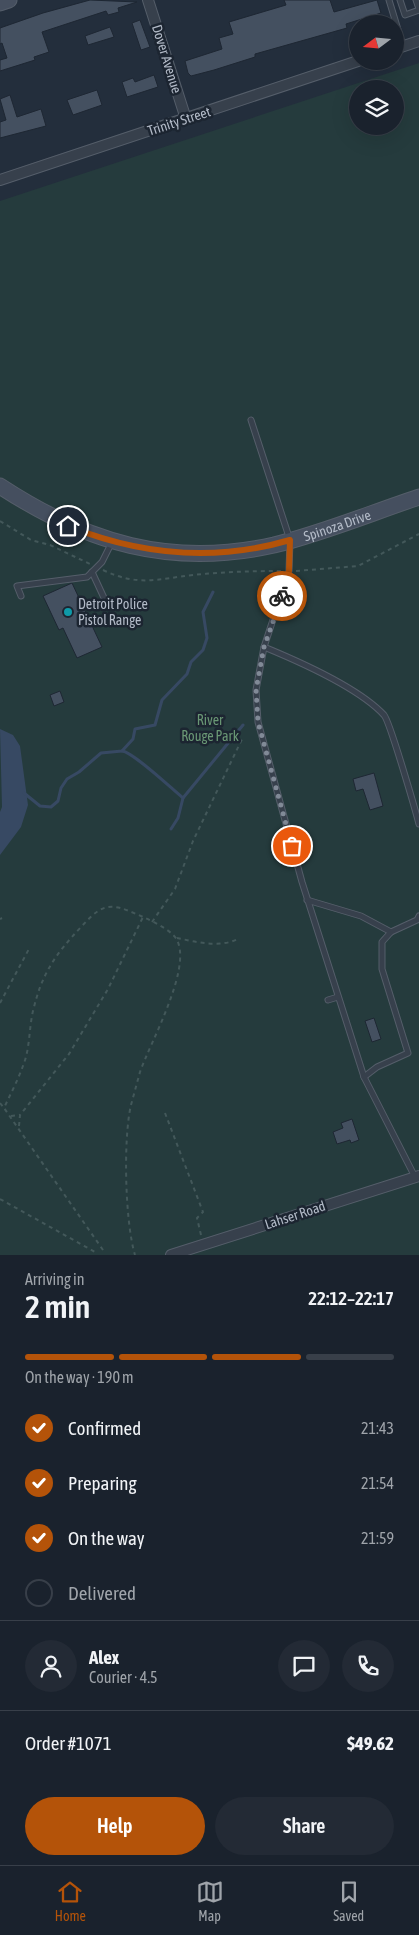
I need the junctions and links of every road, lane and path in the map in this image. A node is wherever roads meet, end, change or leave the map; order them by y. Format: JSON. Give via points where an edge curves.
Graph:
{"nodes":[{"id":1,"x":9,"y":0,"type":"edge"},
{"id":2,"x":148,"y":0,"type":"edge"},
{"id":3,"x":389,"y":0,"type":"edge"},
{"id":4,"x":400,"y":0,"type":"edge"},
{"id":5,"x":416,"y":0,"type":"edge"},
{"id":6,"x":0,"y":3,"type":"edge"},
{"id":7,"x":419,"y":10,"type":"edge"},
{"id":8,"x":392,"y":15,"type":"edge"},
{"id":9,"x":419,"y":40,"type":"edge"},
{"id":10,"x":404,"y":45,"type":"edge"},
{"id":11,"x":349,"y":64,"type":"edge"},
{"id":12,"x":186,"y":119,"type":"junction"},
{"id":13,"x":0,"y":180,"type":"edge"},
{"id":14,"x":251,"y":420,"type":"dead end"},
{"id":15,"x":0,"y":486,"type":"edge"},
{"id":16,"x":419,"y":497,"type":"edge"},
{"id":17,"x":290,"y":540,"type":"junction"},
{"id":18,"x":112,"y":541,"type":"junction"},
{"id":19,"x":92,"y":572,"type":"junction"},
{"id":20,"x":21,"y":596,"type":"dead end"},
{"id":21,"x":105,"y":600,"type":"dead end"},
{"id":22,"x":264,"y":647,"type":"junction"},
{"id":23,"x":243,"y":737,"type":"dead end"},
{"id":24,"x":419,"y":824,"type":"edge"},
{"id":25,"x":307,"y":900,"type":"junction"},
{"id":26,"x":143,"y":918,"type":"junction"},
{"id":27,"x":418,"y":918,"type":"edge"},
{"id":28,"x":152,"y":922,"type":"junction"},
{"id":29,"x":390,"y":932,"type":"junction"},
{"id":30,"x":177,"y":938,"type":"junction"},
{"id":31,"x":238,"y":939,"type":"dead end"},
{"id":32,"x":30,"y":947,"type":"dead end"},
{"id":33,"x":338,"y":997,"type":"junction"},
{"id":34,"x":328,"y":1000,"type":"dead end"},
{"id":35,"x":0,"y":1003,"type":"edge"},
{"id":36,"x":364,"y":1077,"type":"junction"},
{"id":37,"x":0,"y":1103,"type":"edge"},
{"id":38,"x":4,"y":1108,"type":"junction"},
{"id":39,"x":165,"y":1113,"type":"dead end"},
{"id":40,"x":20,"y":1115,"type":"junction"},
{"id":41,"x":11,"y":1116,"type":"junction"},
{"id":42,"x":19,"y":1127,"type":"junction"},
{"id":43,"x":417,"y":1176,"type":"edge"},
{"id":44,"x":0,"y":1199,"type":"edge"},
{"id":45,"x":203,"y":1245,"type":"junction"},
{"id":46,"x":103,"y":1250,"type":"dead end"},
{"id":47,"x":96,"y":1252,"type":"dead end"},
{"id":48,"x":135,"y":1255,"type":"edge"},
{"id":49,"x":171,"y":1255,"type":"edge"}],
"edges":[{"from":1,"to":6,"type":"street"},
{"from":2,"to":12,"type":"street","name":"Dover Avenue"},
{"from":3,"to":8,"type":"lane"},
{"from":4,"to":7,"type":"lane","via":[[405,15]]},
{"from":5,"to":7,"type":"lane"},
{"from":9,"to":10,"type":"street"},
{"from":11,"to":12,"type":"street","name":"Trinity Street"},
{"from":12,"to":13,"type":"street","name":"Trinity Street"},
{"from":14,"to":17,"type":"lane"},
{"from":15,"to":18,"type":"street","name":"Spinoza Drive","via":[[51,518]]},
{"from":16,"to":17,"type":"street","name":"Spinoza Drive"},
{"from":17,"to":18,"type":"street","name":"Spinoza Drive","via":[[251,549],[201,554],[150,550]]},
{"from":17,"to":22,"type":"lane","via":[[289,571]]},
{"from":18,"to":19,"type":"lane","via":[[102,562]]},
{"from":19,"to":20,"type":"lane","via":[[87,577],[17,586]]},
{"from":19,"to":21,"type":"lane"},
{"from":22,"to":24,"type":"lane","via":[[300,662],[359,695],[385,716]]},
{"from":22,"to":25,"type":"lane","via":[[256,690],[258,722]]},
{"from":23,"to":28,"type":"path","via":[[193,841],[175,889]]},
{"from":25,"to":29,"type":"lane","via":[[361,916]]},
{"from":25,"to":33,"type":"lane"},
{"from":26,"to":28,"type":"path"},
{"from":26,"to":38,"type":"path","via":[[115,906],[106,907],[93,914],[61,948],[45,972],[33,1011],[25,1062]]},
{"from":26,"to":40,"type":"path","via":[[108,989],[69,1054]]},
{"from":27,"to":29,"type":"lane"},
{"from":28,"to":30,"type":"path"},
{"from":29,"to":36,"type":"lane","via":[[382,942],[382,969],[408,1053]]},
{"from":30,"to":31,"type":"path","via":[[229,944]]},
{"from":30,"to":48,"type":"path","via":[[178,970],[169,1006],[140,1071],[131,1107],[128,1133],[130,1236]]},
{"from":32,"to":35,"type":"path"},
{"from":33,"to":34,"type":"lane"},
{"from":33,"to":36,"type":"lane"},
{"from":36,"to":43,"type":"lane"},
{"from":37,"to":38,"type":"path"},
{"from":38,"to":41,"type":"path"},
{"from":39,"to":45,"type":"path","via":[[203,1212],[197,1218]]},
{"from":40,"to":41,"type":"path"},
{"from":40,"to":42,"type":"path"},
{"from":41,"to":42,"type":"path"},
{"from":42,"to":46,"type":"path"},
{"from":43,"to":45,"type":"street","name":"Lahser Road"},
{"from":44,"to":47,"type":"path"},
{"from":45,"to":49,"type":"street","name":"Lahser Road"}]}
